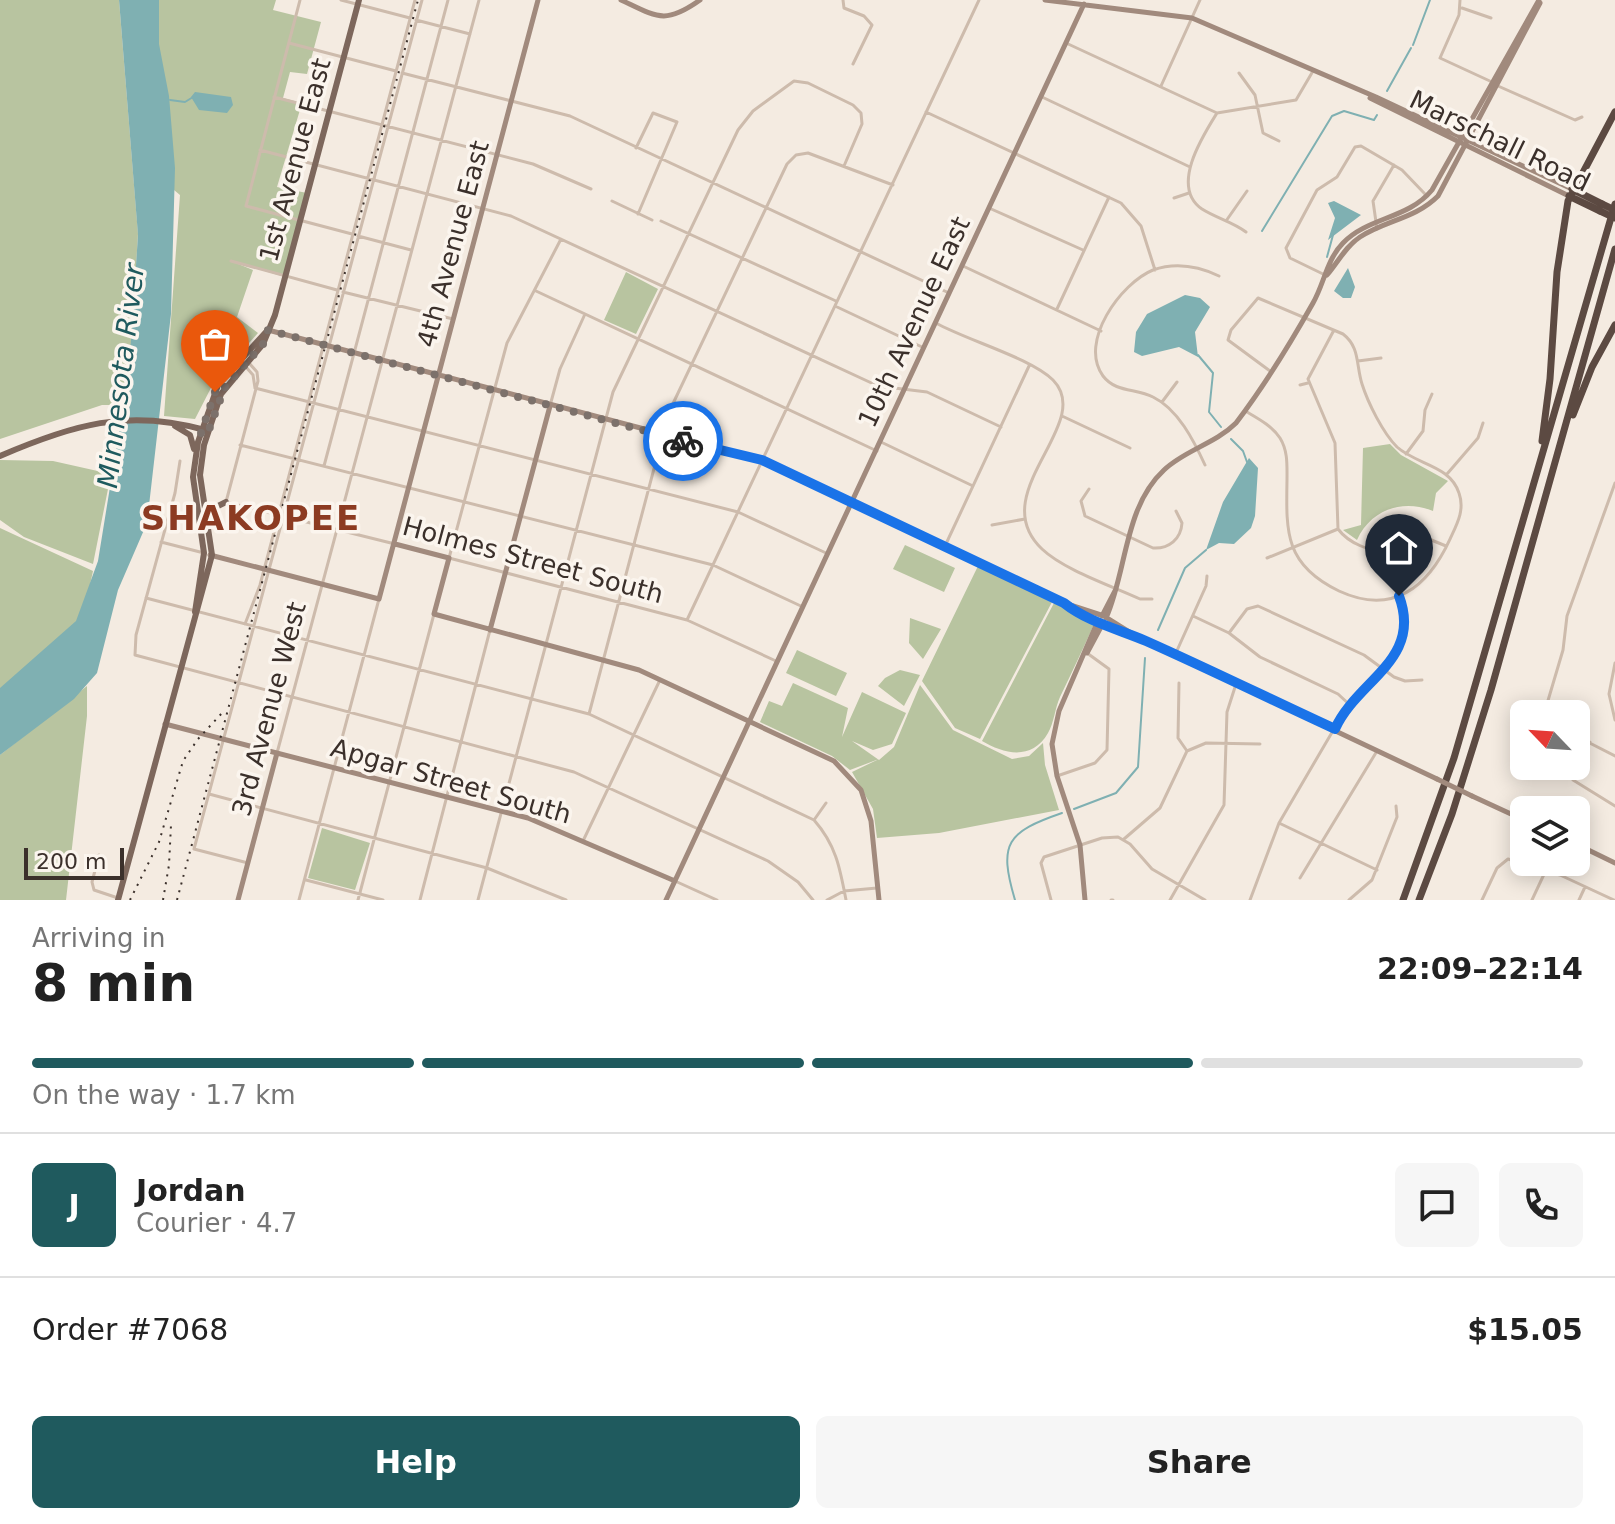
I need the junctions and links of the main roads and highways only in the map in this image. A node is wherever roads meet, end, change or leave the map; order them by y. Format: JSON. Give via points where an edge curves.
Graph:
{"nodes":[{"id":1,"x":358,"y":2,"type":"edge"},
{"id":2,"x":1615,"y":112,"type":"edge"},
{"id":3,"x":1571,"y":193,"type":"junction"},
{"id":4,"x":1615,"y":204,"type":"edge"},
{"id":5,"x":1601,"y":207,"type":"junction"},
{"id":6,"x":1615,"y":210,"type":"edge"},
{"id":7,"x":1615,"y":218,"type":"edge"},
{"id":8,"x":1615,"y":249,"type":"edge"},
{"id":9,"x":1615,"y":325,"type":"edge"},
{"id":10,"x":243,"y":361,"type":"junction"},
{"id":11,"x":208,"y":408,"type":"junction"},
{"id":12,"x":186,"y":425,"type":"junction"},
{"id":13,"x":174,"y":426,"type":"junction"},
{"id":14,"x":201,"y":431,"type":"junction"},
{"id":15,"x":0,"y":456,"type":"edge"},
{"id":16,"x":193,"y":469,"type":"junction"},
{"id":17,"x":1537,"y":472,"type":"junction"},
{"id":18,"x":1549,"y":485,"type":"junction"},
{"id":19,"x":226,"y":502,"type":"road end"},
{"id":20,"x":208,"y":519,"type":"junction"},
{"id":21,"x":208,"y":554,"type":"junction"},
{"id":22,"x":118,"y":899,"type":"edge"},
{"id":23,"x":1403,"y":900,"type":"edge"},
{"id":24,"x":1419,"y":900,"type":"edge"}],
"edges":[{"from":1,"to":10,"type":"main road","name":"1st Avenue East","via":[[285,277],[268,330]]},
{"from":2,"to":3,"type":"highway"},
{"from":3,"to":5,"type":"highway","name":"Marschall Road"},
{"from":3,"to":17,"type":"highway","via":[[1557,272]]},
{"from":4,"to":17,"type":"highway"},
{"from":5,"to":6,"type":"highway","name":"Marschall Road","bridge":true},
{"from":5,"to":7,"type":"highway","name":"Marschall Road","bridge":true},
{"from":8,"to":18,"type":"highway"},
{"from":9,"to":18,"type":"highway","via":[[1592,367]]},
{"from":10,"to":11,"type":"main road","name":"1st Avenue East","via":[[218,385]]},
{"from":10,"to":14,"type":"main road","name":"1st Avenue East"},
{"from":11,"to":12,"type":"main road","via":[[201,419]]},
{"from":11,"to":14,"type":"main road","name":"1st Avenue East"},
{"from":12,"to":13,"type":"main road"},
{"from":12,"to":14,"type":"main road"},
{"from":13,"to":14,"type":"main road"},
{"from":13,"to":15,"type":"main road","via":[[117,420],[69,428]]},
{"from":13,"to":16,"type":"main road","via":[[189,434],[194,444]]},
{"from":14,"to":16,"type":"main road","name":"1st Avenue East"},
{"from":14,"to":20,"type":"main road","name":"1st Avenue East","via":[[200,475]]},
{"from":16,"to":21,"type":"main road","name":"1st Avenue East"},
{"from":17,"to":23,"type":"highway","via":[[1454,758]]},
{"from":18,"to":24,"type":"highway","via":[[1465,776]]},
{"from":19,"to":20,"type":"main road"},
{"from":20,"to":21,"type":"main road","name":"1st Avenue East"},
{"from":21,"to":22,"type":"main road","name":"1st Avenue East"}]}
